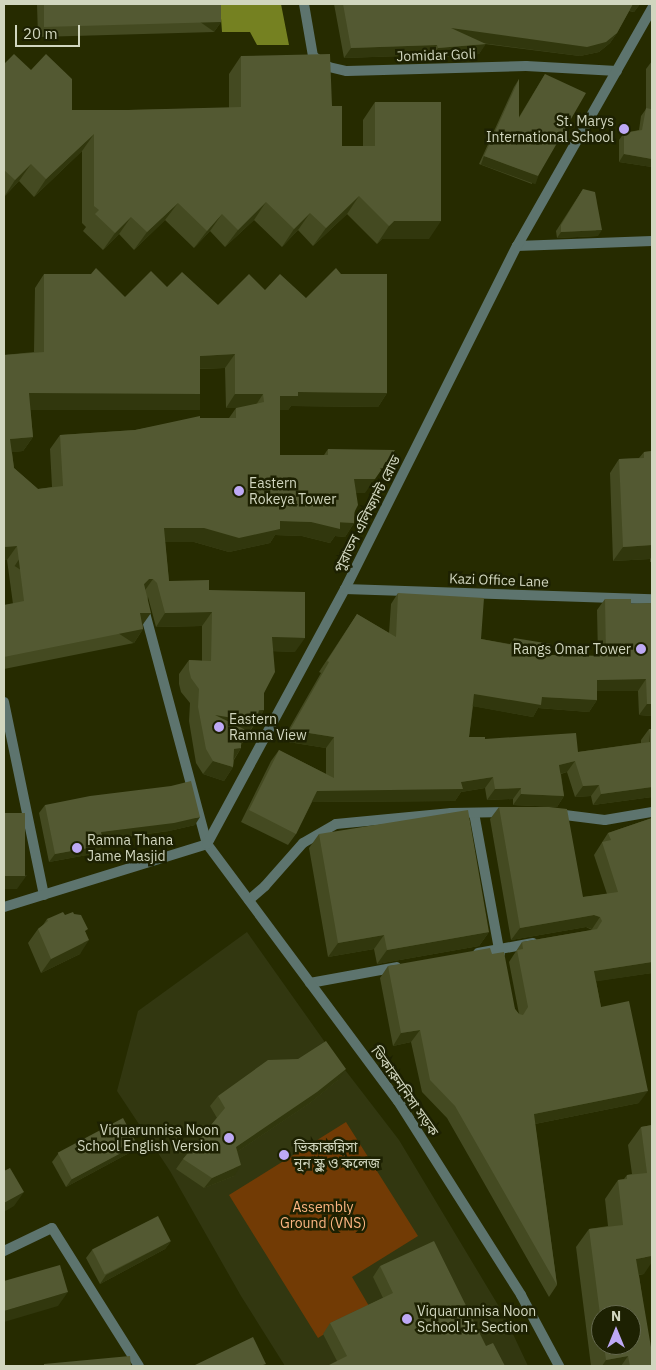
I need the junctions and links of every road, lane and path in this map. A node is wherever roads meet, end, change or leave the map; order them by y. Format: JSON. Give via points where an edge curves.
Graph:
{"nodes":[{"id":1,"x":304,"y":4,"type":"edge"},
{"id":2,"x":652,"y":8,"type":"edge"},
{"id":3,"x":617,"y":71,"type":"junction"},
{"id":4,"x":652,"y":241,"type":"edge"},
{"id":5,"x":517,"y":246,"type":"junction"},
{"id":6,"x":345,"y":589,"type":"junction"},
{"id":7,"x":141,"y":599,"type":"edge"},
{"id":8,"x":652,"y":599,"type":"edge"},
{"id":9,"x":4,"y":702,"type":"edge"},
{"id":10,"x":522,"y":812,"type":"edge"},
{"id":11,"x":652,"y":812,"type":"edge"},
{"id":12,"x":474,"y":813,"type":"junction"},
{"id":13,"x":550,"y":813,"type":"edge"},
{"id":14,"x":207,"y":844,"type":"junction"},
{"id":15,"x":44,"y":895,"type":"junction"},
{"id":16,"x":249,"y":900,"type":"junction"},
{"id":17,"x":4,"y":908,"type":"edge"},
{"id":18,"x":548,"y":940,"type":"edge"},
{"id":19,"x":500,"y":949,"type":"junction"},
{"id":20,"x":471,"y":954,"type":"edge"},
{"id":21,"x":406,"y":966,"type":"edge"},
{"id":22,"x":503,"y":967,"type":"edge"},
{"id":23,"x":310,"y":983,"type":"junction"},
{"id":24,"x":4,"y":1251,"type":"edge"},
{"id":25,"x":139,"y":1366,"type":"edge"},
{"id":26,"x":559,"y":1366,"type":"edge"}],
"edges":[{"from":1,"to":3,"type":"street","name":"Jomidar Goli","via":[[313,56],[329,67],[347,71],[526,66]]},
{"from":2,"to":3,"type":"street","name":"পুরাতন এলিফ্যান্ট রোড"},
{"from":3,"to":5,"type":"street","name":"পুরাতন এলিফ্যান্ট রোড"},
{"from":4,"to":5,"type":"street"},
{"from":5,"to":6,"type":"street","name":"পুরাতন এলিফ্যান্ট রোড"},
{"from":6,"to":8,"type":"street","name":"Kazi Office Lane"},
{"from":6,"to":14,"type":"street","name":"পুরাতন এলিফ্যান্ট রোড"},
{"from":7,"to":14,"type":"street"},
{"from":9,"to":15,"type":"street"},
{"from":10,"to":12,"type":"street"},
{"from":11,"to":13,"type":"street","via":[[605,820]]},
{"from":12,"to":16,"type":"street","via":[[336,824],[303,843]]},
{"from":12,"to":19,"type":"street"},
{"from":14,"to":15,"type":"street"},
{"from":14,"to":16,"type":"street","name":"ভিকারুননিসা সড়ক"},
{"from":15,"to":17,"type":"street"},
{"from":16,"to":23,"type":"street","name":"ভিকারুননিসা সড়ক"},
{"from":18,"to":19,"type":"street"},
{"from":19,"to":20,"type":"street"},
{"from":19,"to":22,"type":"street"},
{"from":21,"to":23,"type":"street"},
{"from":23,"to":26,"type":"street","name":"ভিকারুননিসা সড়ক","via":[[398,1101],[521,1294]]},
{"from":24,"to":25,"type":"street","via":[[52,1228]]}]}
